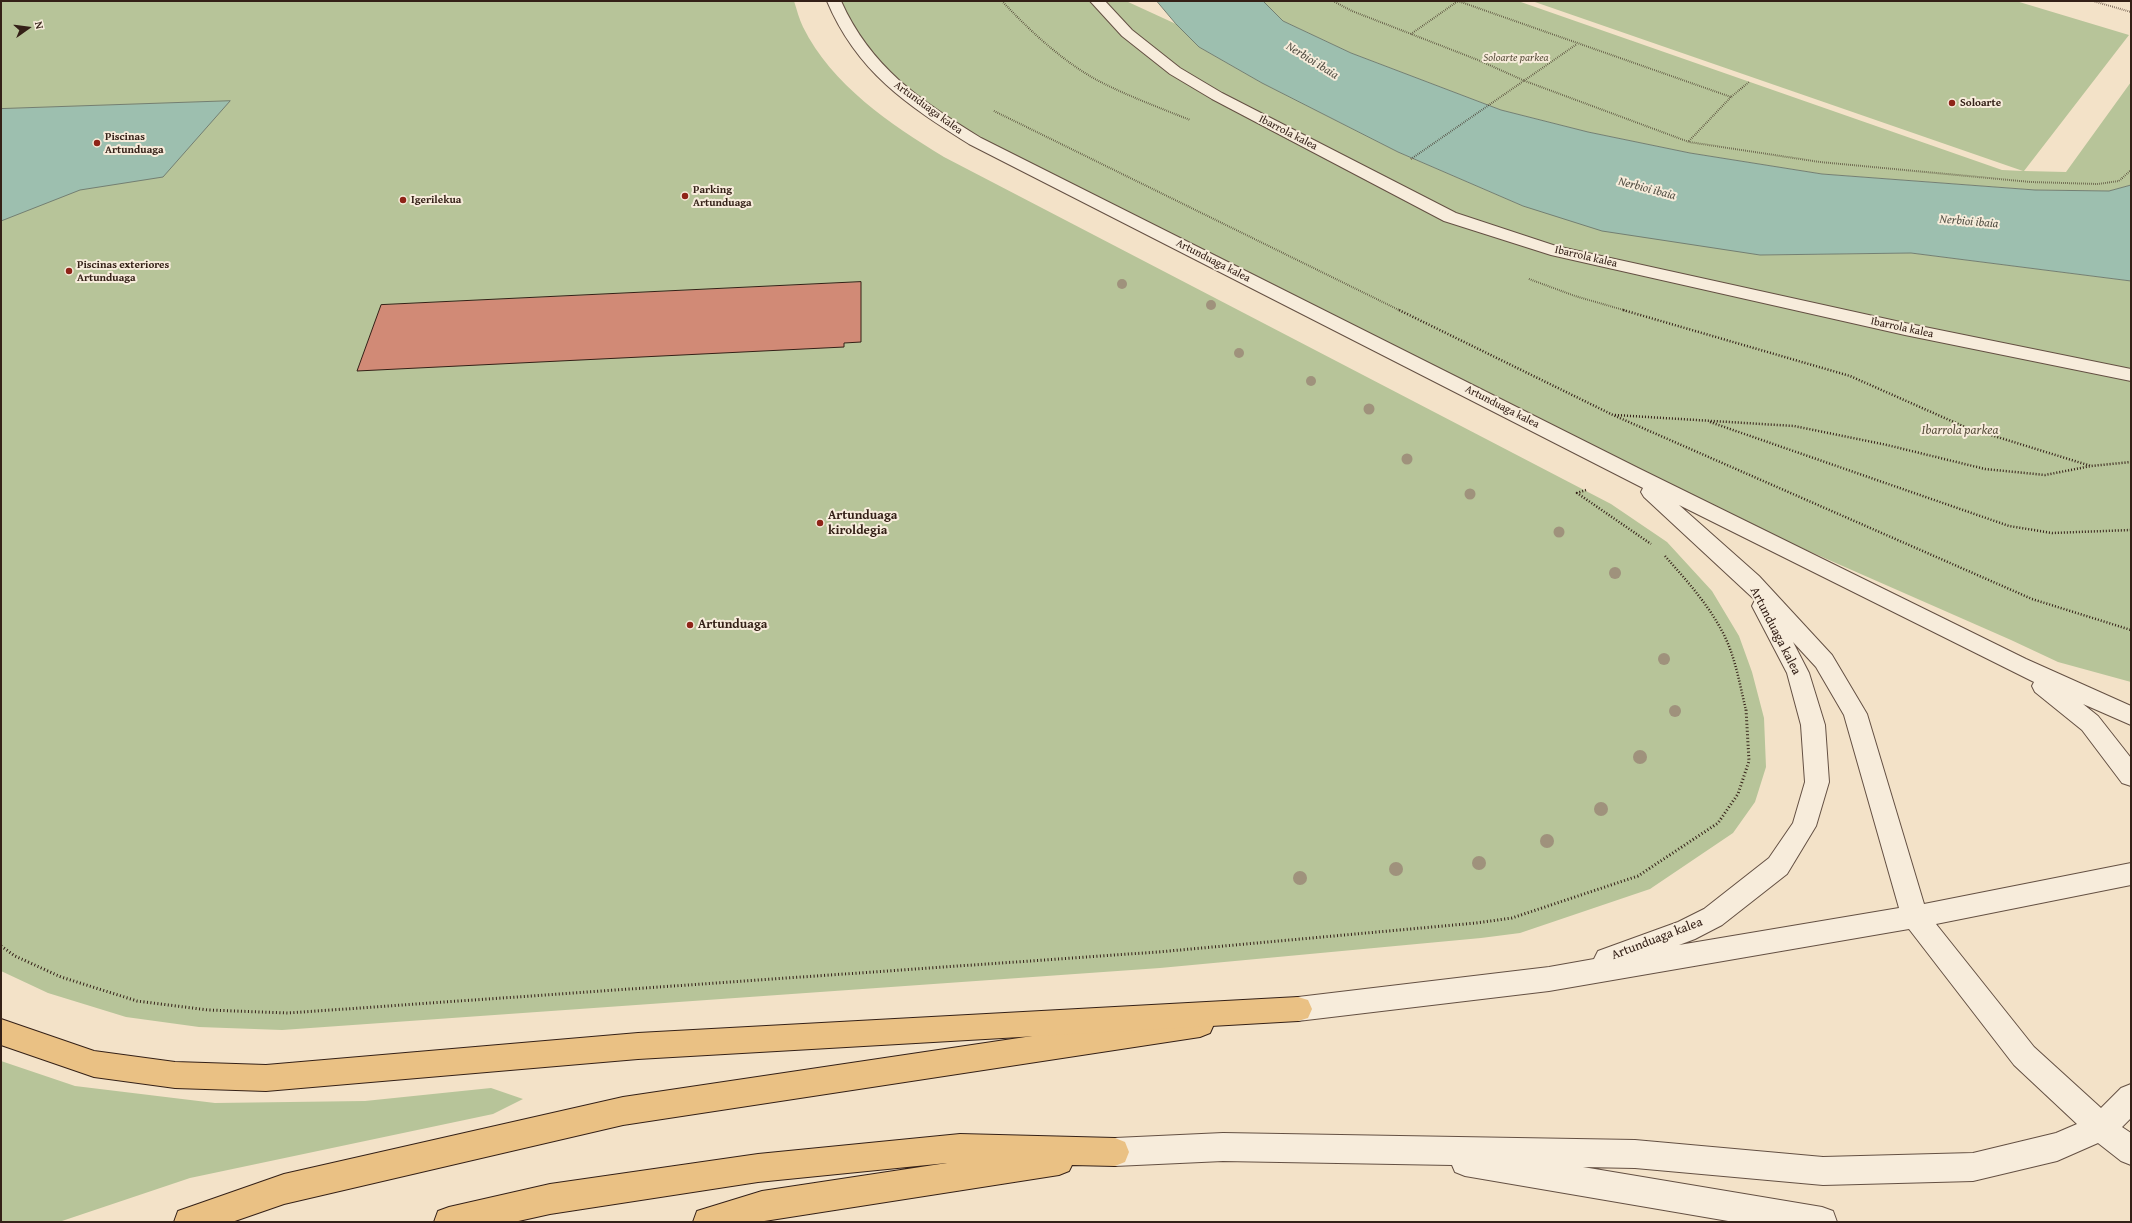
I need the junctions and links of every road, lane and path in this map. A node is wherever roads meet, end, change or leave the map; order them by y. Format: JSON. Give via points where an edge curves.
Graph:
{"nodes":[{"id":1,"x":834,"y":1,"type":"edge"},
{"id":2,"x":1097,"y":1,"type":"edge"},
{"id":3,"x":1333,"y":1,"type":"edge"},
{"id":4,"x":1458,"y":1,"type":"edge"},
{"id":5,"x":2093,"y":1,"type":"edge"},
{"id":6,"x":2131,"y":12,"type":"edge"},
{"id":7,"x":1410,"y":34,"type":"junction"},
{"id":8,"x":1577,"y":44,"type":"junction"},
{"id":9,"x":1525,"y":81,"type":"junction"},
{"id":10,"x":1748,"y":82,"type":"dead end"},
{"id":11,"x":1731,"y":97,"type":"junction"},
{"id":12,"x":988,"y":108,"type":"dead end"},
{"id":13,"x":1689,"y":142,"type":"junction"},
{"id":14,"x":1409,"y":160,"type":"dead end"},
{"id":15,"x":2131,"y":170,"type":"edge"},
{"id":16,"x":1526,"y":278,"type":"dead end"},
{"id":17,"x":2131,"y":375,"type":"edge"},
{"id":18,"x":1613,"y":415,"type":"junction"},
{"id":19,"x":1705,"y":420,"type":"junction"},
{"id":20,"x":2131,"y":462,"type":"edge"},
{"id":21,"x":2092,"y":466,"type":"junction"},
{"id":22,"x":1631,"y":473,"type":"junction"},
{"id":23,"x":2131,"y":530,"type":"edge"},
{"id":24,"x":1656,"y":547,"type":"dead end"},
{"id":25,"x":1662,"y":553,"type":"dead end"},
{"id":26,"x":1751,"y":582,"type":"junction"},
{"id":27,"x":2131,"y":630,"type":"edge"},
{"id":28,"x":2018,"y":665,"type":"junction"},
{"id":29,"x":2131,"y":716,"type":"edge"},
{"id":30,"x":2131,"y":776,"type":"edge"},
{"id":31,"x":2131,"y":874,"type":"edge"},
{"id":32,"x":1915,"y":917,"type":"junction"},
{"id":33,"x":1,"y":946,"type":"edge"},
{"id":34,"x":1549,"y":979,"type":"junction"},
{"id":35,"x":1298,"y":1009,"type":"junction"},
{"id":36,"x":1,"y":1032,"type":"edge"},
{"id":37,"x":2131,"y":1098,"type":"edge"},
{"id":38,"x":2101,"y":1128,"type":"junction"},
{"id":39,"x":1389,"y":1150,"type":"junction"},
{"id":40,"x":2131,"y":1151,"type":"edge"},
{"id":41,"x":1115,"y":1152,"type":"junction"},
{"id":42,"x":189,"y":1222,"type":"edge"},
{"id":43,"x":448,"y":1222,"type":"edge"},
{"id":44,"x":708,"y":1222,"type":"edge"},
{"id":45,"x":1822,"y":1222,"type":"edge"}],
"edges":[{"from":1,"to":22,"type":"street","name":"Artunduaga kalea","via":[[840,20],[861,51],[888,79],[928,110],[975,141]]},
{"from":2,"to":17,"type":"street","name":"Ibarrola kalea","via":[[1127,33],[1175,71],[1217,96],[1450,216],[1559,251],[1905,329]]},
{"from":3,"to":7,"type":"path"},
{"from":4,"to":7,"type":"path"},
{"from":4,"to":8,"type":"path"},
{"from":5,"to":6,"type":"path"},
{"from":7,"to":9,"type":"path"},
{"from":8,"to":9,"type":"path"},
{"from":8,"to":11,"type":"path"},
{"from":9,"to":13,"type":"path"},
{"from":9,"to":14,"type":"path"},
{"from":10,"to":11,"type":"path"},
{"from":11,"to":13,"type":"path"},
{"from":12,"to":18,"type":"path"},
{"from":13,"to":15,"type":"path","via":[[1820,162],[2031,182],[2098,184],[2120,181]]},
{"from":16,"to":21,"type":"path","via":[[1590,301],[1850,376],[1965,427]]},
{"from":18,"to":19,"type":"path"},
{"from":18,"to":27,"type":"path","via":[[2032,599]]},
{"from":19,"to":21,"type":"path","via":[[1794,426],[1985,469],[2045,475]]},
{"from":19,"to":23,"type":"path","via":[[2009,526],[2052,533]]},
{"from":20,"to":21,"type":"path"},
{"from":22,"to":24,"type":"path","via":[[1577,493]]},
{"from":22,"to":26,"type":"street","name":"Artunduaga kalea"},
{"from":22,"to":28,"type":"street","name":"Artunduaga kalea"},
{"from":25,"to":33,"type":"path","via":[[1698,594],[1725,637],[1737,671],[1747,715],[1749,761],[1738,794],[1718,823],[1638,876],[1512,918],[1158,952],[288,1013],[208,1010],[137,1000],[61,977],[15,956]]},
{"from":26,"to":32,"type":"street","name":"Artunduaga kalea","via":[[1824,661],[1855,714]]},
{"from":26,"to":34,"type":"street","name":"Artunduaga kalea","via":[[1798,672],[1813,725],[1817,782],[1804,826],[1778,866],[1713,917],[1686,931]]},
{"from":28,"to":29,"type":"street","name":"Artunduaga kalea"},
{"from":28,"to":30,"type":"street","name":"Artunduaga kalea","via":[[2090,722]]},
{"from":31,"to":32,"type":"street"},
{"from":32,"to":34,"type":"street"},
{"from":32,"to":38,"type":"street","via":[[2024,1056]]},
{"from":34,"to":35,"type":"street"},
{"from":35,"to":36,"type":"main road","via":[[638,1046],[266,1078],[175,1075],[94,1064]]},
{"from":35,"to":42,"type":"main road","via":[[623,1111],[284,1189]]},
{"from":37,"to":38,"type":"street"},
{"from":38,"to":39,"type":"street","via":[[2057,1148],[1973,1167],[1823,1171],[1635,1154]]},
{"from":38,"to":40,"type":"street"},
{"from":39,"to":41,"type":"street","via":[[1223,1147]]},
{"from":39,"to":45,"type":"street"},
{"from":41,"to":43,"type":"main road","via":[[960,1148],[758,1168],[550,1199]]},
{"from":41,"to":44,"type":"main road","via":[[762,1206]]}]}
